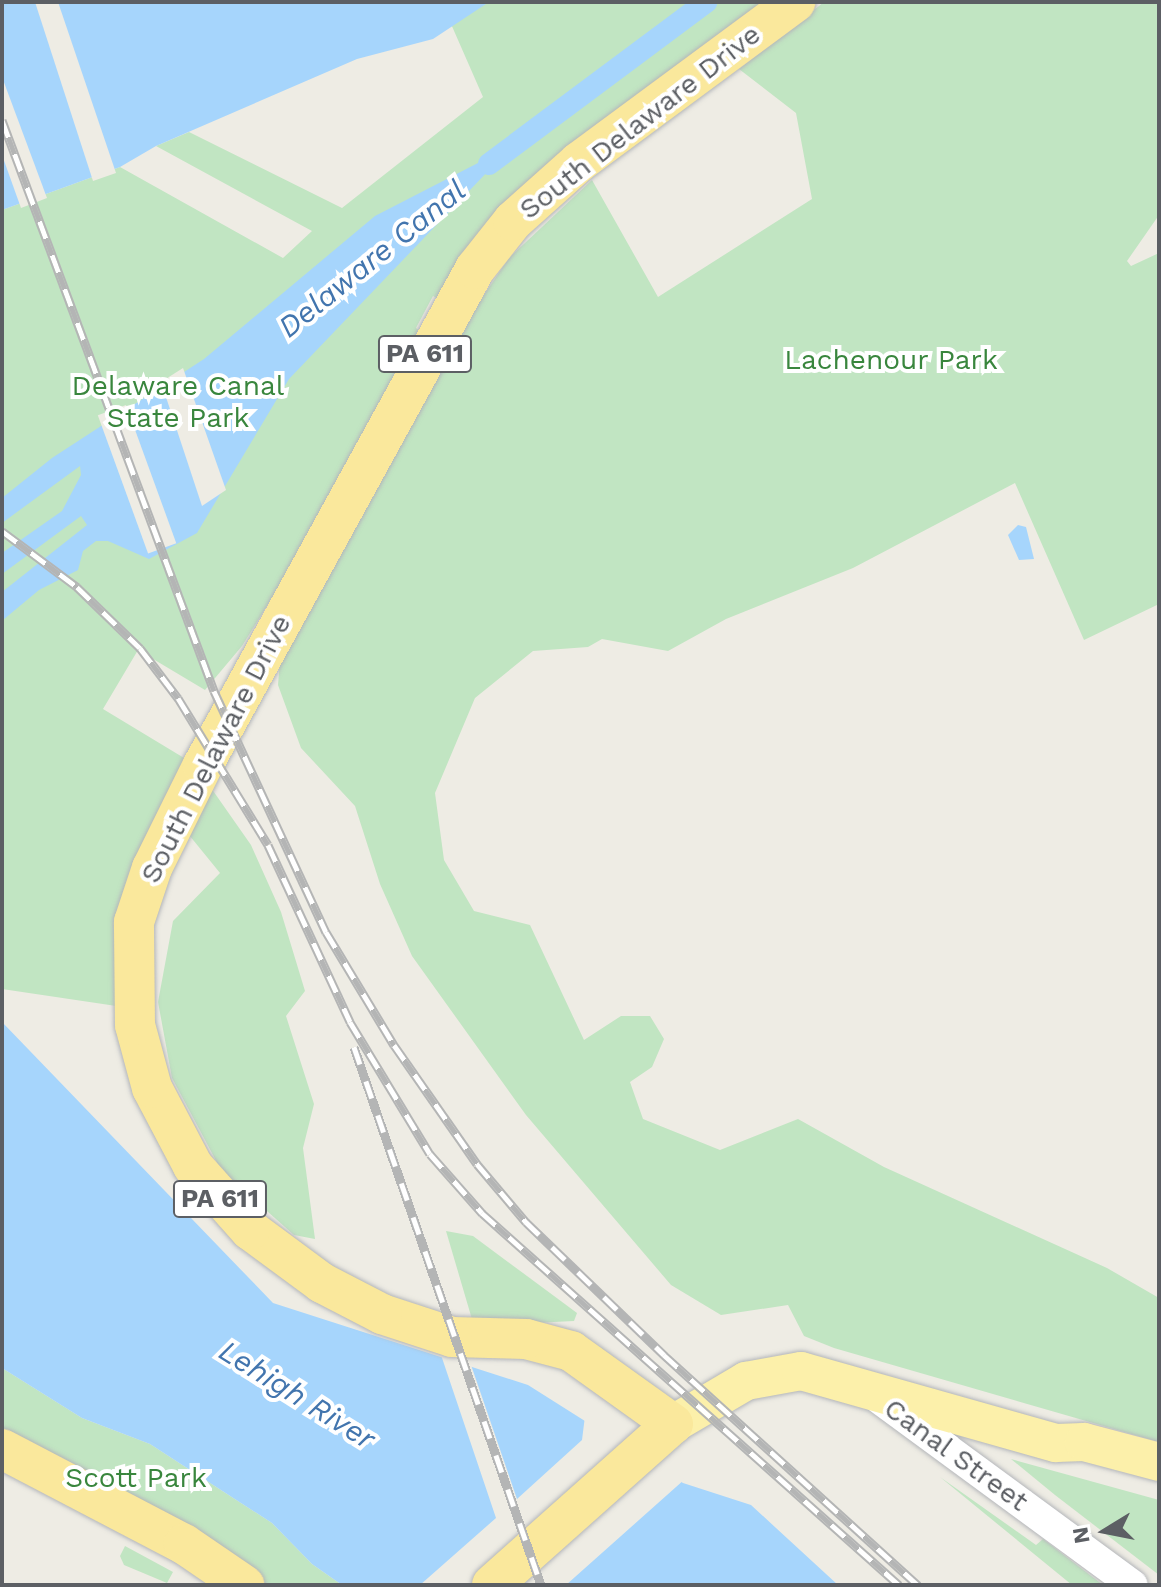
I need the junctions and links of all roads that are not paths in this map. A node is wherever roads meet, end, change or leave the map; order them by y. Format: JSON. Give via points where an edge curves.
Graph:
{"nodes":[{"id":1,"x":795,"y":2,"type":"edge"},
{"id":2,"x":857,"y":1383,"type":"junction"},
{"id":3,"x":663,"y":1432,"type":"junction"},
{"id":4,"x":1056,"y":1443,"type":"junction"},
{"id":5,"x":2,"y":1449,"type":"edge"},
{"id":6,"x":1159,"y":1462,"type":"edge"},
{"id":7,"x":1159,"y":1486,"type":"edge"},
{"id":8,"x":244,"y":1585,"type":"edge"},
{"id":9,"x":492,"y":1585,"type":"edge"},
{"id":10,"x":1133,"y":1585,"type":"edge"}],
"edges":[{"from":1,"to":3,"type":"highway","name":"South Delaware Drive","number":"PA 611","via":[[579,162],[513,221],[475,269],[203,765],[152,868],[131,943],[135,1025],[161,1110],[199,1174],[250,1230],[322,1283],[382,1314],[452,1337],[526,1339],[571,1351]]},
{"from":2,"to":3,"type":"main road","via":[[801,1371],[777,1372],[728,1389]]},
{"from":2,"to":4,"type":"main road"},
{"from":2,"to":10,"type":"street","name":"Canal Street"},
{"from":3,"to":9,"type":"highway"},
{"from":4,"to":6,"type":"main road","via":[[1084,1442]]},
{"from":4,"to":7,"type":"main road","via":[[1082,1465]]},
{"from":5,"to":8,"type":"highway","via":[[171,1536]]}]}
